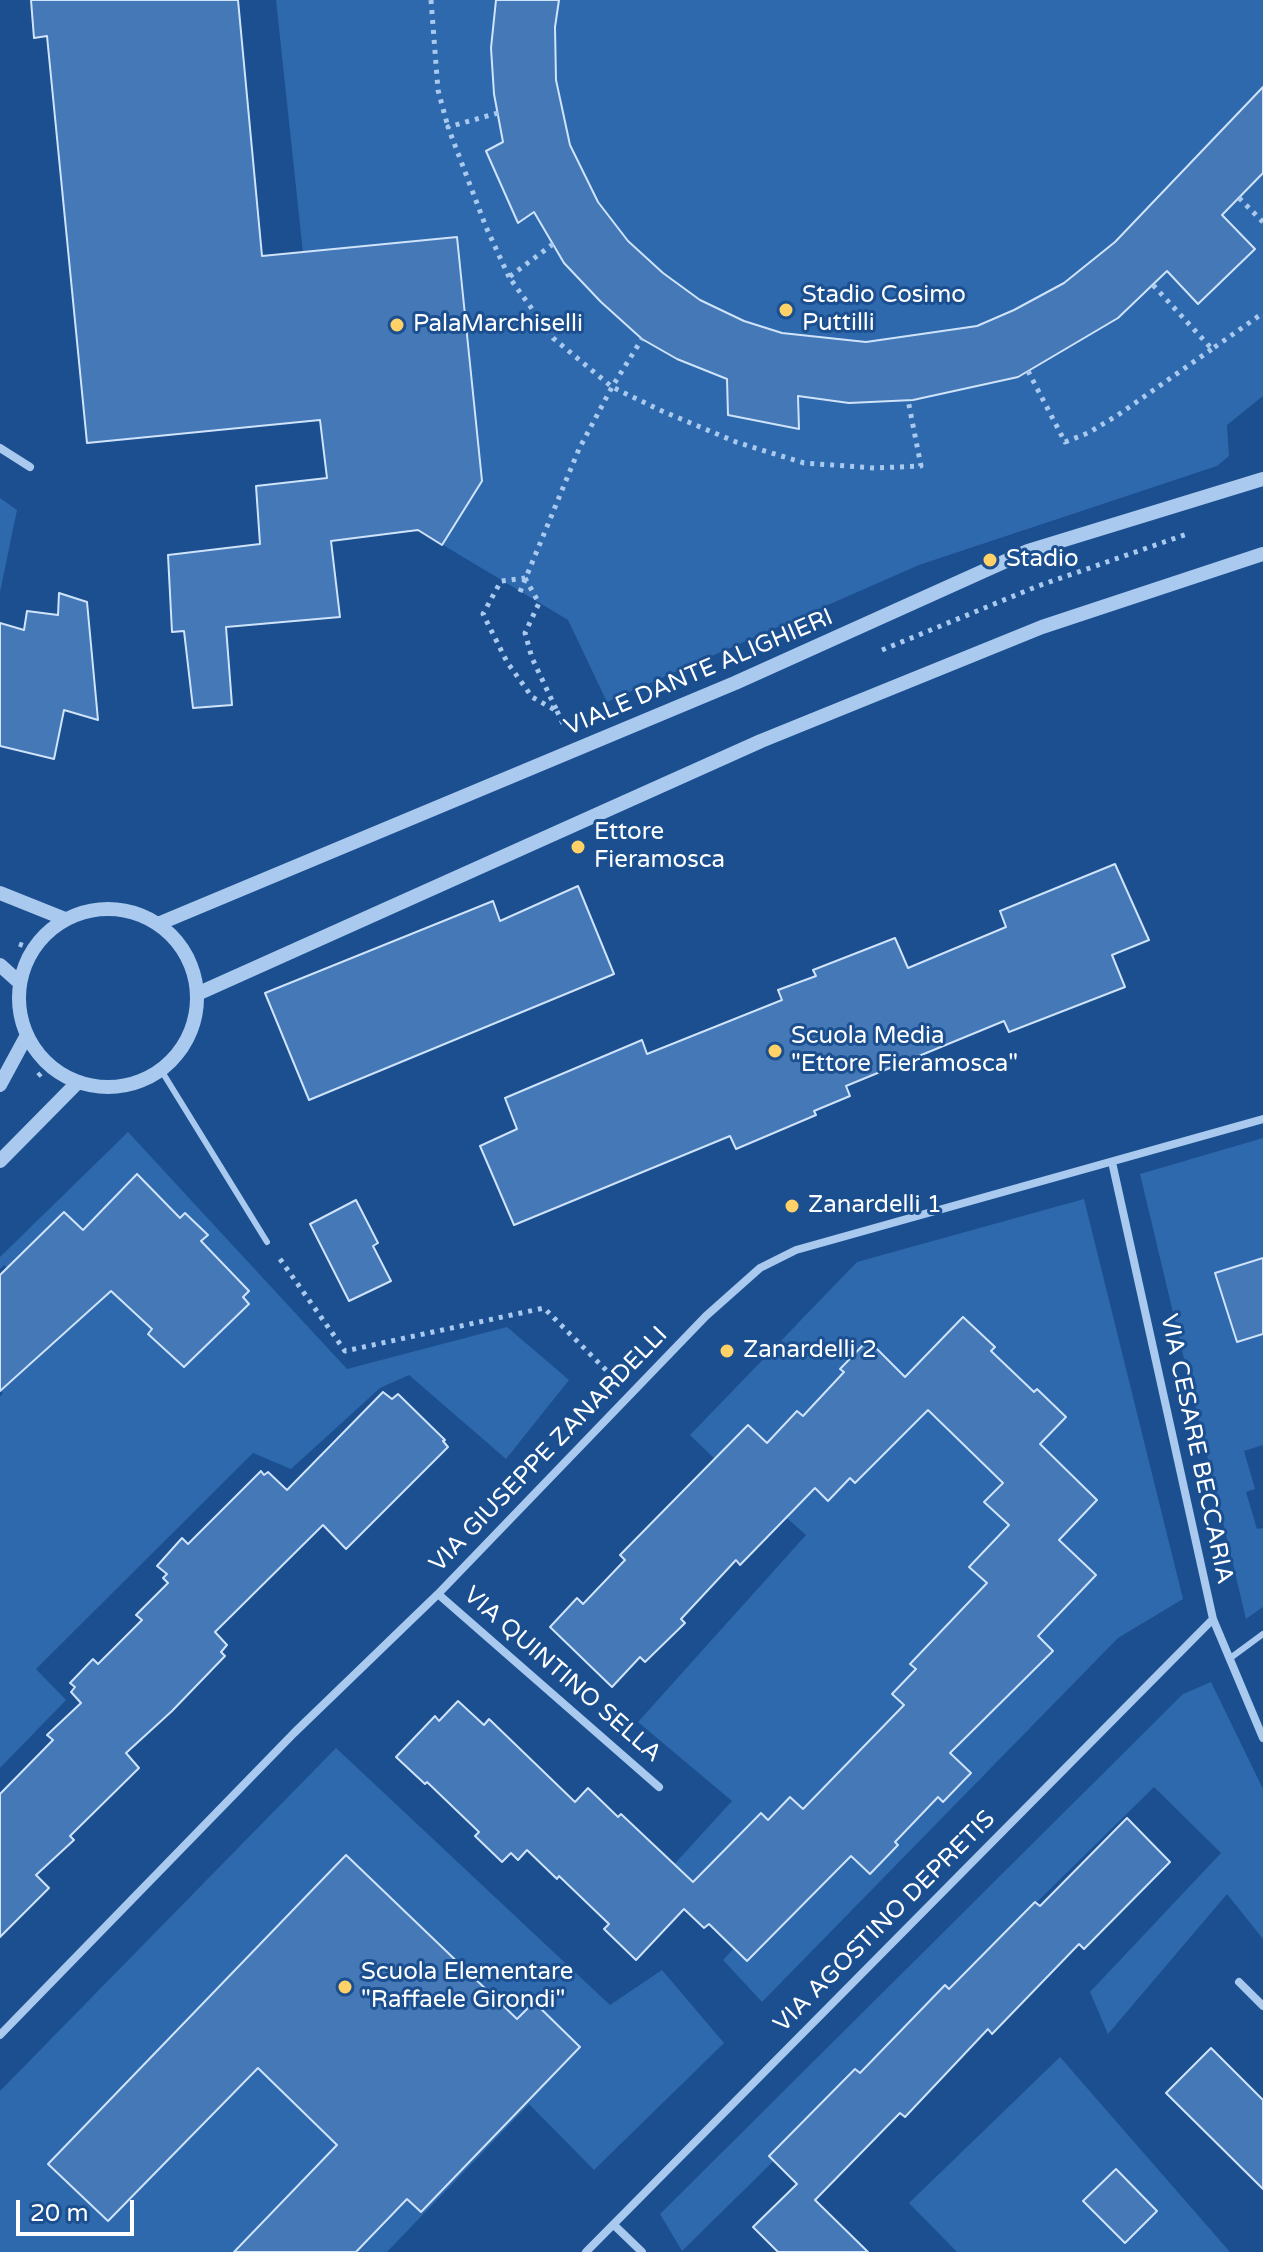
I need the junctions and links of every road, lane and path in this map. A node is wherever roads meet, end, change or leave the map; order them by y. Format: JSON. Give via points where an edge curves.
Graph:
{"nodes":[{"id":1,"x":431,"y":0,"type":"edge"},
{"id":2,"x":498,"y":113,"type":"dead end"},
{"id":3,"x":448,"y":127,"type":"junction"},
{"id":4,"x":1239,"y":198,"type":"dead end"},
{"id":5,"x":1263,"y":222,"type":"edge"},
{"id":6,"x":553,"y":244,"type":"dead end"},
{"id":7,"x":509,"y":277,"type":"junction"},
{"id":8,"x":1153,"y":285,"type":"dead end"},
{"id":9,"x":1263,"y":313,"type":"edge"},
{"id":10,"x":642,"y":339,"type":"dead end"},
{"id":11,"x":1212,"y":349,"type":"junction"},
{"id":12,"x":1028,"y":371,"type":"dead end"},
{"id":13,"x":612,"y":387,"type":"junction"},
{"id":14,"x":908,"y":400,"type":"dead end"},
{"id":15,"x":0,"y":448,"type":"edge"},
{"id":16,"x":30,"y":467,"type":"dead end"},
{"id":17,"x":1263,"y":479,"type":"edge"},
{"id":18,"x":1263,"y":554,"type":"edge"},
{"id":19,"x":525,"y":578,"type":"junction"},
{"id":20,"x":520,"y":592,"type":"dead end"},
{"id":21,"x":0,"y":893,"type":"edge"},
{"id":22,"x":65,"y":919,"type":"junction"},
{"id":23,"x":158,"y":924,"type":"junction"},
{"id":24,"x":0,"y":965,"type":"edge"},
{"id":25,"x":20,"y":983,"type":"junction"},
{"id":26,"x":197,"y":994,"type":"junction"},
{"id":27,"x":27,"y":1035,"type":"junction"},
{"id":28,"x":161,"y":1070,"type":"junction"},
{"id":29,"x":78,"y":1082,"type":"junction"},
{"id":30,"x":0,"y":1085,"type":"edge"},
{"id":31,"x":1263,"y":1119,"type":"edge"},
{"id":32,"x":0,"y":1161,"type":"edge"},
{"id":33,"x":1112,"y":1162,"type":"junction"},
{"id":34,"x":267,"y":1242,"type":"joint"},
{"id":35,"x":630,"y":1394,"type":"junction"},
{"id":36,"x":438,"y":1594,"type":"junction"},
{"id":37,"x":1213,"y":1619,"type":"junction"},
{"id":38,"x":1263,"y":1634,"type":"edge"},
{"id":39,"x":1229,"y":1659,"type":"junction"},
{"id":40,"x":1263,"y":1738,"type":"edge"},
{"id":41,"x":659,"y":1787,"type":"dead end"},
{"id":42,"x":1239,"y":1982,"type":"dead end"},
{"id":43,"x":1263,"y":2006,"type":"edge"},
{"id":44,"x":0,"y":2035,"type":"edge"},
{"id":45,"x":614,"y":2225,"type":"junction"},
{"id":46,"x":586,"y":2252,"type":"edge"},
{"id":47,"x":642,"y":2252,"type":"edge"}],
"edges":[{"from":1,"to":3,"type":"path","via":[[438,90]]},
{"from":2,"to":3,"type":"path"},
{"from":3,"to":7,"type":"path"},
{"from":4,"to":5,"type":"path"},
{"from":6,"to":7,"type":"path"},
{"from":7,"to":13,"type":"path","via":[[553,338]]},
{"from":8,"to":11,"type":"path"},
{"from":9,"to":11,"type":"path"},
{"from":10,"to":13,"type":"path"},
{"from":11,"to":12,"type":"path","via":[[1118,415],[1065,442]]},
{"from":13,"to":14,"type":"path","via":[[736,442],[804,463],[875,468],[921,466]]},
{"from":13,"to":19,"type":"path","via":[[579,449]]},
{"from":15,"to":16,"type":"street"},
{"from":17,"to":23,"type":"street","name":"VIALE DANTE ALIGHIERI","via":[[1028,551],[735,683]]},
{"from":18,"to":26,"type":"street","via":[[1042,627],[761,741]]},
{"from":19,"to":19,"type":"path","via":[[501,581],[483,614],[532,697],[557,711],[525,633],[539,603]]},
{"from":19,"to":20,"type":"path"},
{"from":21,"to":22,"type":"street"},
{"from":22,"to":23,"type":"street","via":[[112,909]]},
{"from":22,"to":25,"type":"street","via":[[33,949]]},
{"from":23,"to":26,"type":"street","via":[[179,943]]},
{"from":24,"to":25,"type":"street"},
{"from":25,"to":27,"type":"street","via":[[19,1010]]},
{"from":26,"to":28,"type":"street","via":[[194,1023],[181,1050]]},
{"from":27,"to":29,"type":"street","via":[[50,1065]]},
{"from":27,"to":30,"type":"street"},
{"from":28,"to":29,"type":"street","via":[[135,1083],[106,1088]]},
{"from":28,"to":34,"type":"lane"},
{"from":29,"to":32,"type":"street"},
{"from":31,"to":33,"type":"street","name":"VIA GIUSEPPE ZANARDELLI"},
{"from":33,"to":35,"type":"street","name":"VIA GIUSEPPE ZANARDELLI","via":[[796,1250],[760,1268]]},
{"from":33,"to":37,"type":"street","name":"VIA CESARE BECCARIA"},
{"from":34,"to":35,"type":"path","via":[[345,1351],[544,1308]]},
{"from":35,"to":36,"type":"street","name":"VIA GIUSEPPE ZANARDELLI"},
{"from":36,"to":41,"type":"street","name":"VIA QUINTINO SELLA"},
{"from":36,"to":44,"type":"street","name":"VIA GIUSEPPE ZANARDELLI","via":[[294,1733]]},
{"from":37,"to":39,"type":"street","name":"VIA CESARE BECCARIA"},
{"from":37,"to":45,"type":"street","name":"VIA AGOSTINO DEPRETIS"},
{"from":38,"to":39,"type":"lane"},
{"from":39,"to":40,"type":"street","name":"VIA CESARE BECCARIA"},
{"from":42,"to":43,"type":"street"},
{"from":45,"to":46,"type":"street","name":"VIA AGOSTINO DEPRETIS"},
{"from":45,"to":47,"type":"street"}]}
